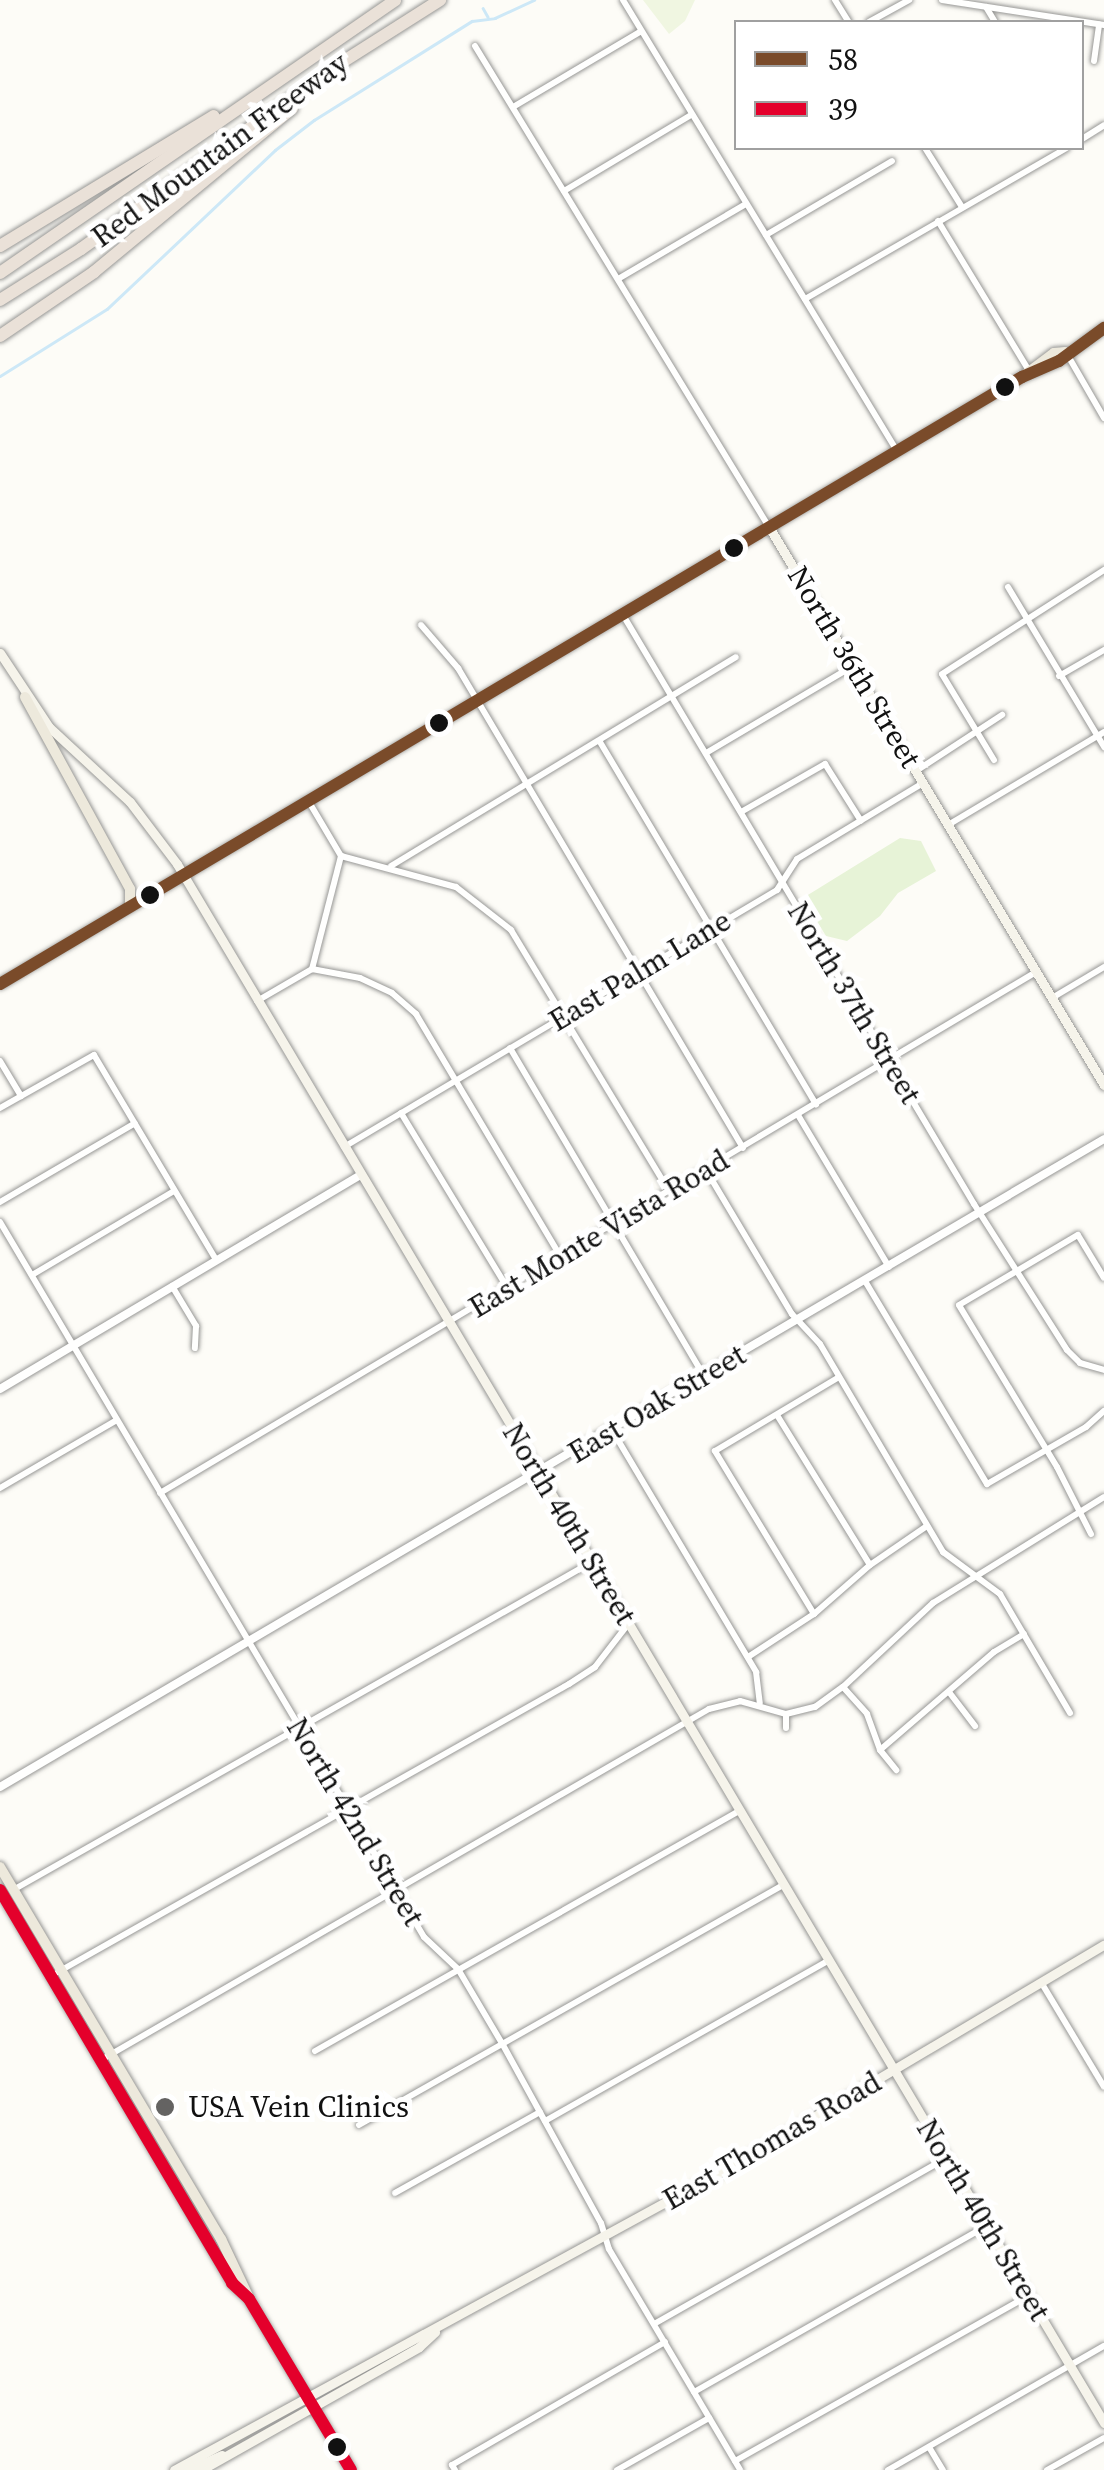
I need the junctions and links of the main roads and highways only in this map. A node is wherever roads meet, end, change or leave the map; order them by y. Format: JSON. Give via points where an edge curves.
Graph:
{"nodes":[{"id":1,"x":394,"y":0,"type":"edge"},
{"id":2,"x":440,"y":0,"type":"edge"},
{"id":3,"x":362,"y":48,"type":"junction"},
{"id":4,"x":260,"y":92,"type":"junction"},
{"id":5,"x":0,"y":246,"type":"edge"},
{"id":6,"x":0,"y":273,"type":"edge"},
{"id":7,"x":0,"y":300,"type":"edge"},
{"id":8,"x":1104,"y":328,"type":"edge"},
{"id":9,"x":0,"y":336,"type":"edge"},
{"id":10,"x":769,"y":527,"type":"junction"},
{"id":11,"x":0,"y":652,"type":"edge"},
{"id":12,"x":25,"y":697,"type":"junction"},
{"id":13,"x":183,"y":876,"type":"junction"},
{"id":14,"x":130,"y":906,"type":"junction"},
{"id":15,"x":2,"y":978,"type":"edge"},
{"id":16,"x":1104,"y":1085,"type":"edge"},
{"id":17,"x":0,"y":1867,"type":"edge"},
{"id":18,"x":6,"y":1892,"type":"edge"},
{"id":19,"x":1104,"y":1945,"type":"edge"},
{"id":20,"x":894,"y":2070,"type":"junction"},
{"id":21,"x":310,"y":2401,"type":"junction"},
{"id":22,"x":1104,"y":2422,"type":"edge"},
{"id":23,"x":232,"y":2453,"type":"junction"},
{"id":24,"x":174,"y":2470,"type":"edge"},
{"id":25,"x":188,"y":2470,"type":"edge"},
{"id":26,"x":201,"y":2470,"type":"edge"},
{"id":27,"x":352,"y":2470,"type":"edge"}],
"edges":[{"from":1,"to":4,"type":"highway","name":"Red Mountain Freeway"},
{"from":2,"to":3,"type":"highway","name":"Red Mountain Freeway"},
{"from":3,"to":7,"type":"highway","name":"Red Mountain Freeway"},
{"from":3,"to":9,"type":"highway","via":[[109,260]]},
{"from":4,"to":5,"type":"highway"},
{"from":4,"to":6,"type":"highway","name":"Red Mountain Freeway"},
{"from":8,"to":10,"type":"main road"},
{"from":10,"to":13,"type":"main road"},
{"from":10,"to":16,"type":"main road","name":"North 36th Street"},
{"from":11,"to":12,"type":"main road","name":"North 40th Street"},
{"from":12,"to":13,"type":"main road","name":"North 40th Street","via":[[130,802]]},
{"from":12,"to":14,"type":"main road","via":[[130,889]]},
{"from":13,"to":14,"type":"main road"},
{"from":13,"to":20,"type":"main road","name":"North 40th Street"},
{"from":14,"to":15,"type":"main road"},
{"from":17,"to":18,"type":"main road"},
{"from":18,"to":21,"type":"main road","via":[[242,2277]]},
{"from":19,"to":20,"type":"main road","name":"East Thomas Road"},
{"from":20,"to":21,"type":"main road","name":"East Thomas Road","via":[[437,2330],[419,2347]]},
{"from":20,"to":22,"type":"main road","name":"North 40th Street"},
{"from":21,"to":23,"type":"main road","name":"East Thomas Road"},
{"from":21,"to":24,"type":"main road","name":"East Thomas Road"},
{"from":21,"to":27,"type":"main road"},
{"from":23,"to":25,"type":"main road"},
{"from":23,"to":26,"type":"main road","name":"East Thomas Road"}]}
